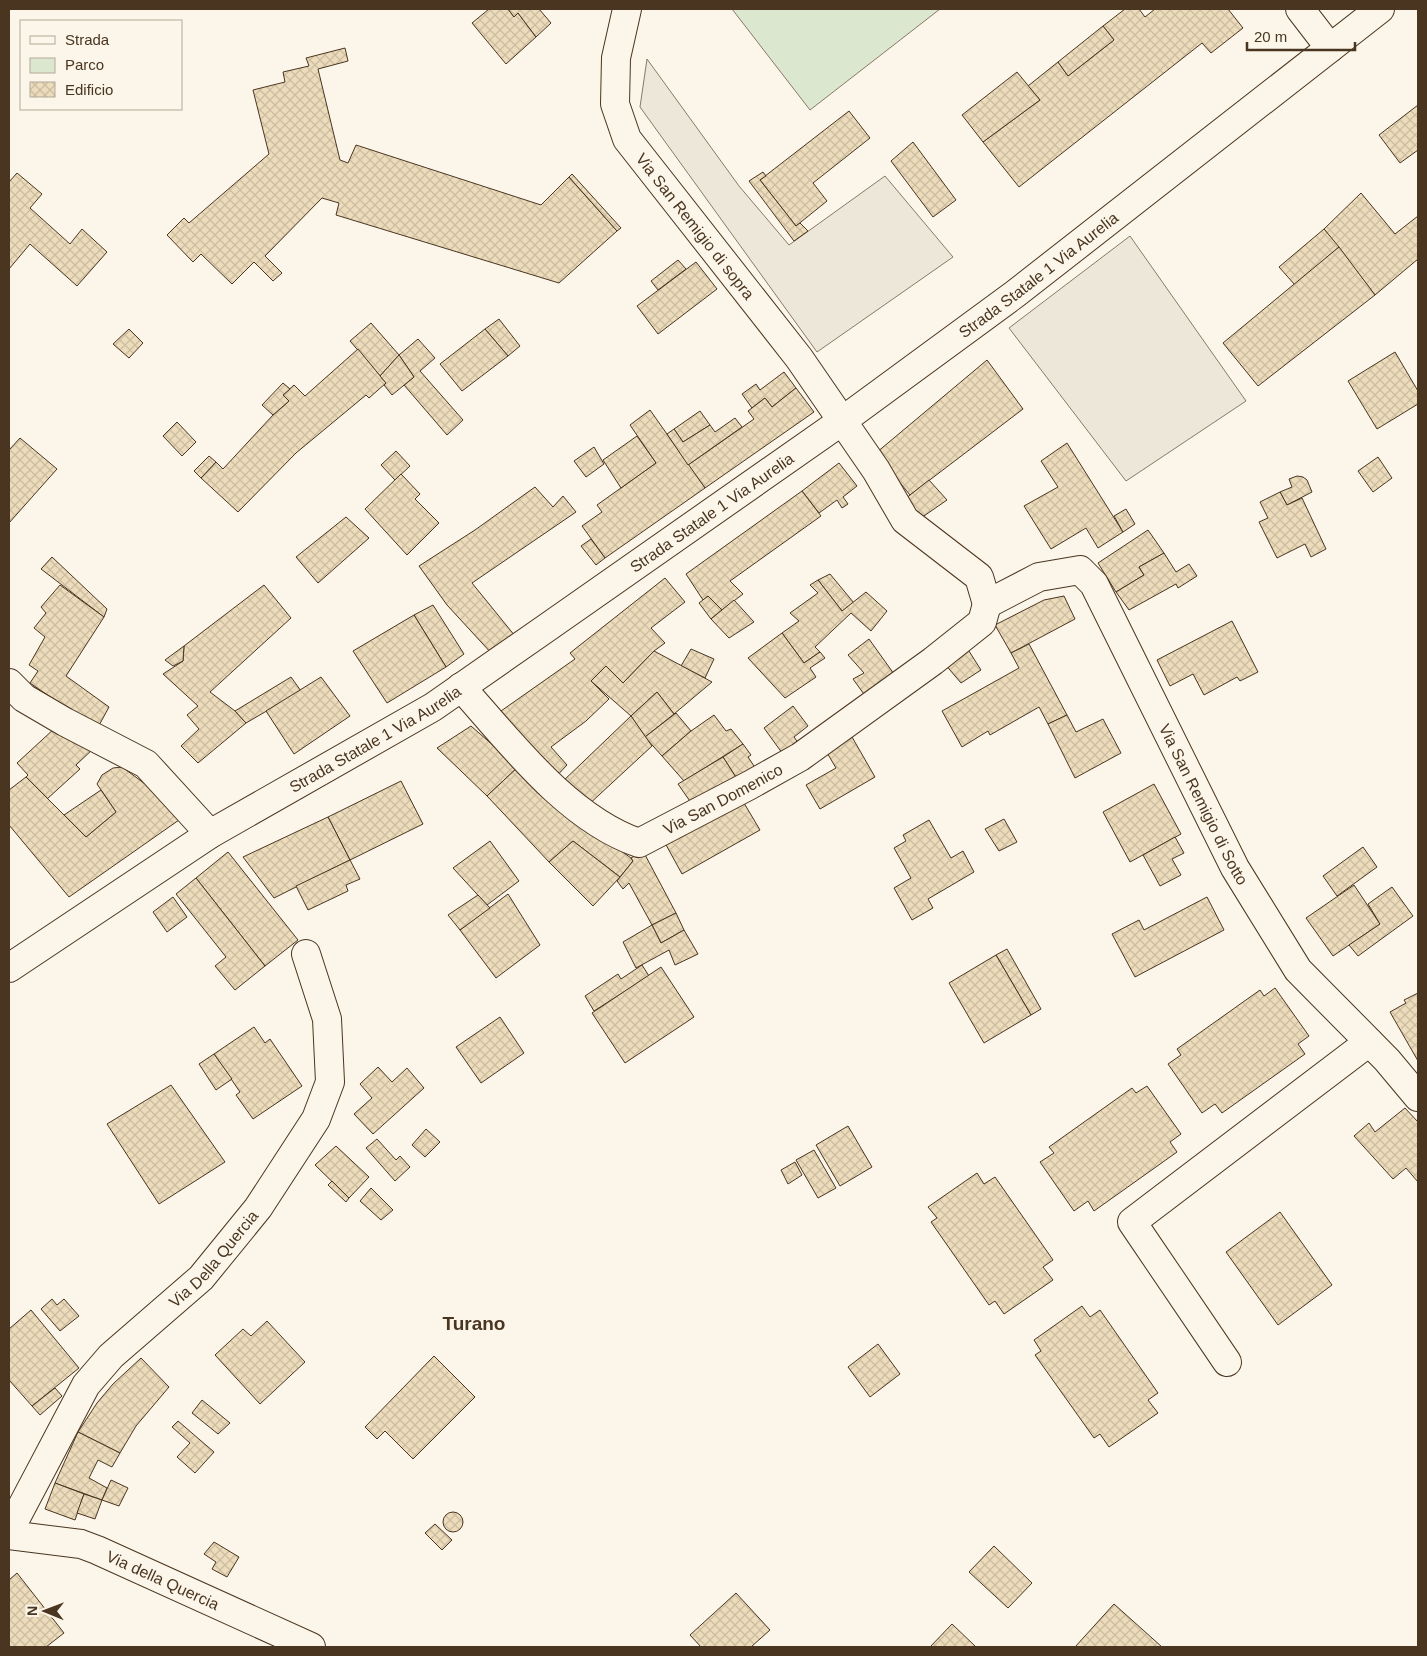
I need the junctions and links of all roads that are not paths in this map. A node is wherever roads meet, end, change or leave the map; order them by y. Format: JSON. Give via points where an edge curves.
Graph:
{"nodes":[{"id":1,"x":627,"y":9,"type":"edge"},
{"id":2,"x":1300,"y":9,"type":"edge"},
{"id":3,"x":1380,"y":9,"type":"edge"},
{"id":4,"x":1330,"y":48,"type":"junction"},
{"id":5,"x":842,"y":420,"type":"junction"},
{"id":6,"x":987,"y":604,"type":"junction"},
{"id":7,"x":9,"y":683,"type":"edge"},
{"id":8,"x":461,"y":687,"type":"junction"},
{"id":9,"x":210,"y":834,"type":"junction"},
{"id":10,"x":306,"y":954,"type":"dead end"},
{"id":11,"x":9,"y":968,"type":"edge"},
{"id":12,"x":1369,"y":1042,"type":"junction"},
{"id":13,"x":1418,"y":1097,"type":"edge"},
{"id":14,"x":1227,"y":1362,"type":"dead end"},
{"id":15,"x":9,"y":1531,"type":"edge"},
{"id":16,"x":9,"y":1535,"type":"edge"},
{"id":17,"x":311,"y":1647,"type":"edge"}],
"edges":[{"from":1,"to":5,"type":"street","name":"Via San Remigio di sopra","via":[[616,58],[615,104],[628,139],[794,352]]},
{"from":2,"to":4,"type":"street"},
{"from":3,"to":4,"type":"street","name":"Strada Statale 1 Via Aurelia"},
{"from":4,"to":5,"type":"street","name":"Strada Statale 1 Via Aurelia","via":[[1015,294]]},
{"from":5,"to":6,"type":"street","via":[[905,520],[979,577]]},
{"from":5,"to":8,"type":"street","name":"Strada Statale 1 Via Aurelia"},
{"from":6,"to":8,"type":"street","name":"Via San Domenico","via":[[982,622],[800,757],[639,843],[625,839],[588,817],[543,778]]},
{"from":6,"to":12,"type":"street","name":"Via San Remigio di Sotto","via":[[1039,577],[1080,570],[1094,584],[1235,868],[1298,970]]},
{"from":7,"to":9,"type":"street","via":[[24,698],[146,764]]},
{"from":8,"to":9,"type":"street","name":"Strada Statale 1 Via Aurelia","via":[[433,707]]},
{"from":9,"to":11,"type":"street","name":"Strada Statale 1 Via Aurelia"},
{"from":10,"to":15,"type":"street","name":"Via Della Quercia","via":[[327,1019],[330,1082],[316,1119],[258,1208],[201,1278],[111,1356],[86,1385]]},
{"from":12,"to":13,"type":"street","name":"Via San Remigio di Sotto"},
{"from":12,"to":14,"type":"street","via":[[1132,1222]]},
{"from":16,"to":17,"type":"street","name":"Via della Quercia","via":[[81,1544]]}]}
